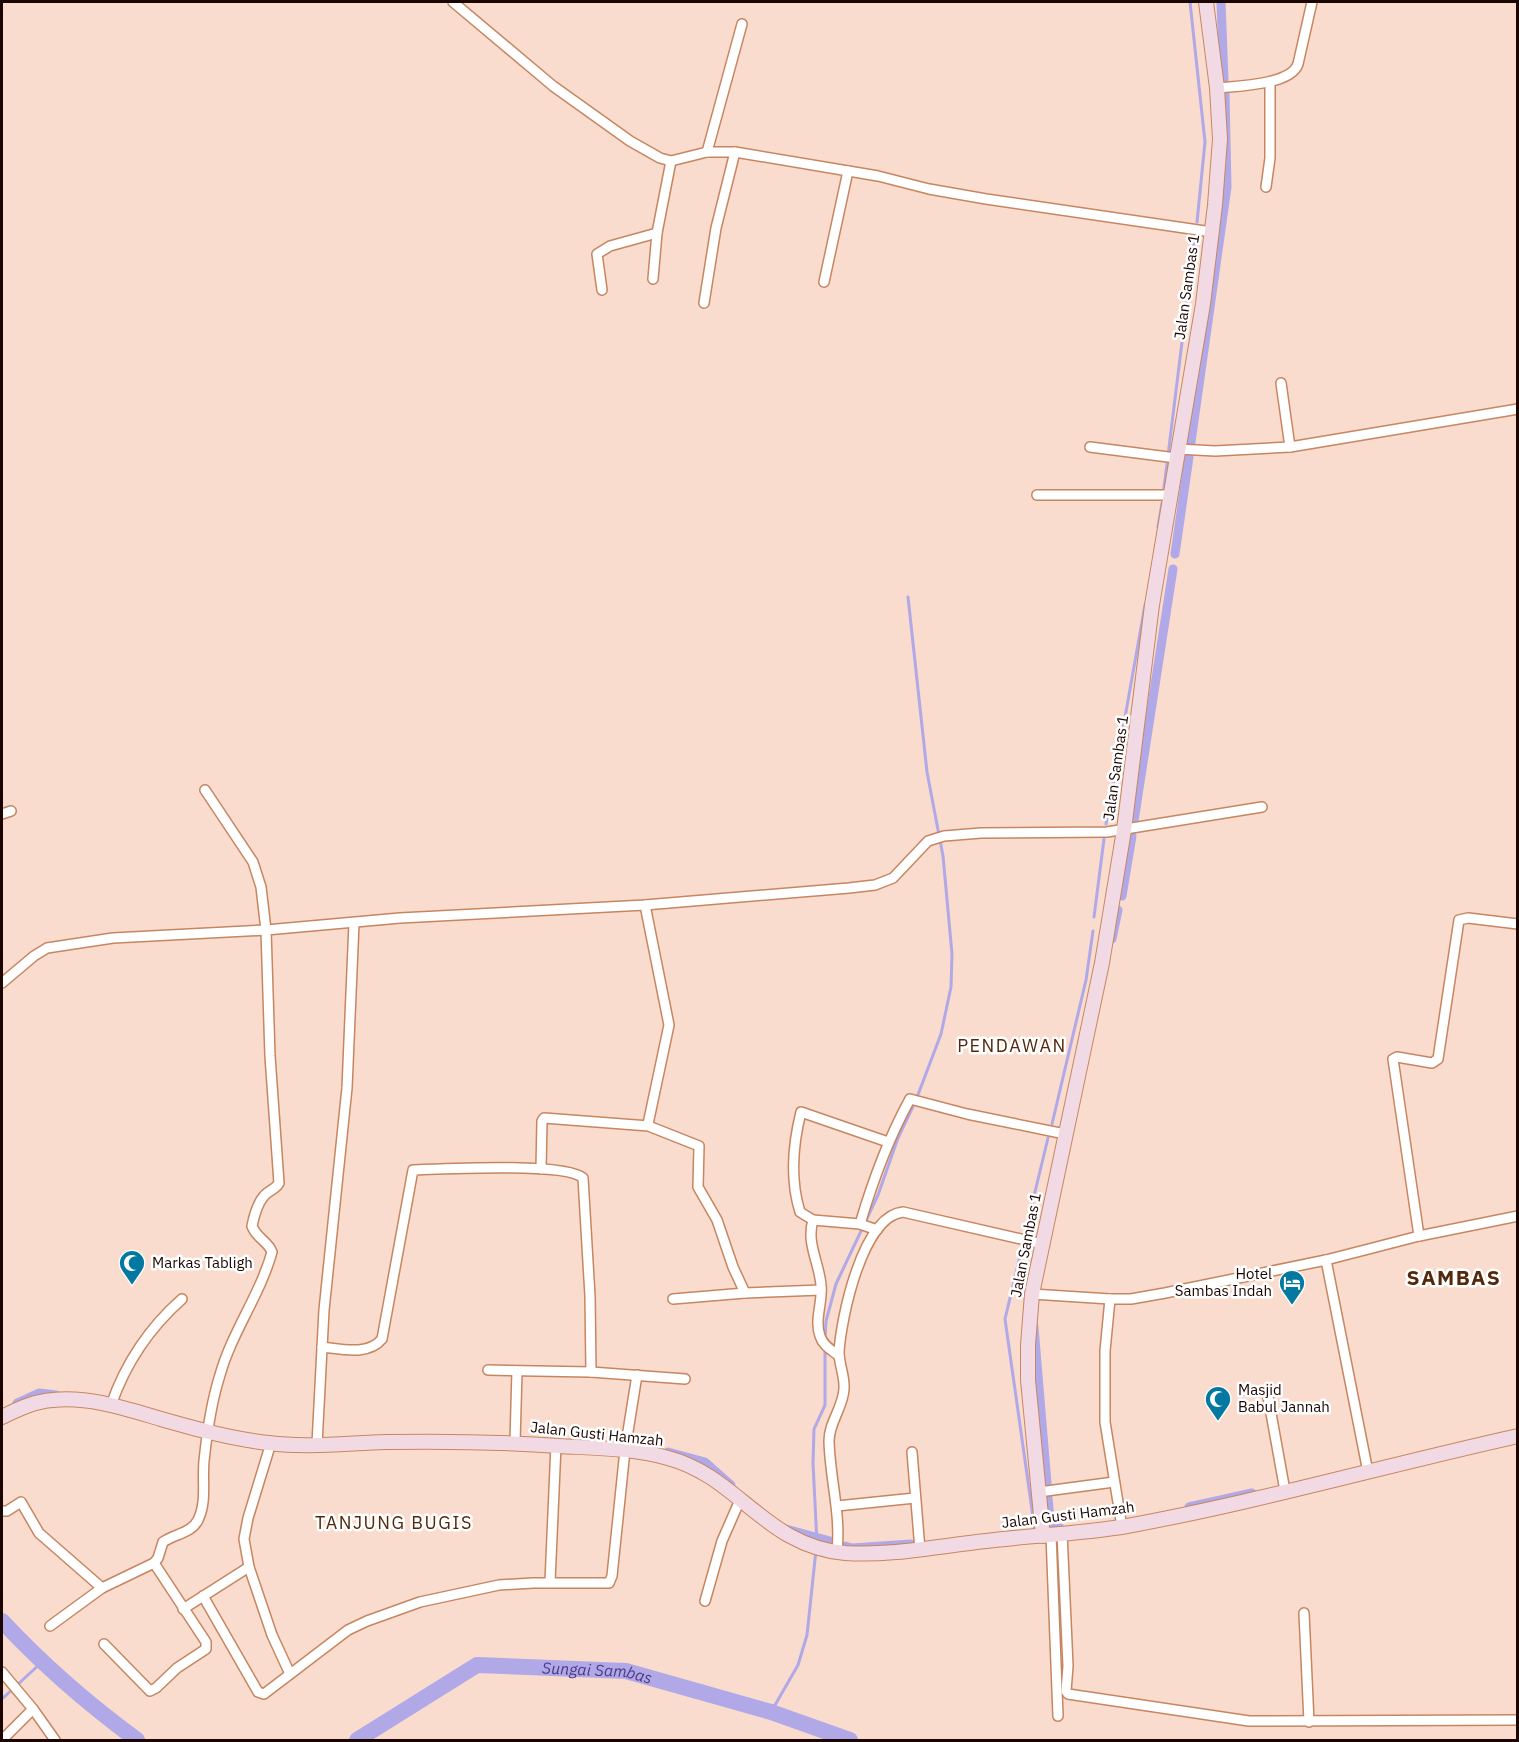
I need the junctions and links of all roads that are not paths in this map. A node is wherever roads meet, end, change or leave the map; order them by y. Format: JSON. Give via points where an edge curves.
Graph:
{"nodes":[{"id":1,"x":453,"y":2,"type":"edge"},
{"id":2,"x":1206,"y":2,"type":"edge"},
{"id":3,"x":1312,"y":2,"type":"edge"},
{"id":4,"x":742,"y":24,"type":"dead end"},
{"id":5,"x":1270,"y":82,"type":"junction"},
{"id":6,"x":1217,"y":88,"type":"junction"},
{"id":7,"x":707,"y":152,"type":"junction"},
{"id":8,"x":735,"y":152,"type":"junction"},
{"id":9,"x":671,"y":161,"type":"junction"},
{"id":10,"x":848,"y":171,"type":"junction"},
{"id":11,"x":1266,"y":187,"type":"dead end"},
{"id":12,"x":1212,"y":232,"type":"junction"},
{"id":13,"x":657,"y":233,"type":"junction"},
{"id":14,"x":653,"y":279,"type":"dead end"},
{"id":15,"x":824,"y":282,"type":"dead end"},
{"id":16,"x":602,"y":290,"type":"dead end"},
{"id":17,"x":704,"y":303,"type":"dead end"},
{"id":18,"x":1281,"y":383,"type":"dead end"},
{"id":19,"x":1518,"y":409,"type":"edge"},
{"id":20,"x":1090,"y":447,"type":"dead end"},
{"id":21,"x":1290,"y":447,"type":"junction"},
{"id":22,"x":1176,"y":455,"type":"junction"},
{"id":23,"x":1037,"y":495,"type":"dead end"},
{"id":24,"x":1170,"y":495,"type":"junction"},
{"id":25,"x":205,"y":790,"type":"dead end"},
{"id":26,"x":1262,"y":807,"type":"dead end"},
{"id":27,"x":11,"y":811,"type":"dead end"},
{"id":28,"x":2,"y":814,"type":"edge"},
{"id":29,"x":1124,"y":830,"type":"junction"},
{"id":30,"x":645,"y":904,"type":"junction"},
{"id":31,"x":354,"y":923,"type":"junction"},
{"id":32,"x":1518,"y":924,"type":"edge"},
{"id":33,"x":266,"y":930,"type":"junction"},
{"id":34,"x":2,"y":983,"type":"edge"},
{"id":35,"x":649,"y":1126,"type":"junction"},
{"id":36,"x":1065,"y":1134,"type":"junction"},
{"id":37,"x":888,"y":1142,"type":"junction"},
{"id":38,"x":541,"y":1169,"type":"junction"},
{"id":39,"x":1518,"y":1216,"type":"edge"},
{"id":40,"x":813,"y":1220,"type":"junction"},
{"id":41,"x":869,"y":1227,"type":"junction"},
{"id":42,"x":1419,"y":1236,"type":"junction"},
{"id":43,"x":1043,"y":1244,"type":"junction"},
{"id":44,"x":1326,"y":1260,"type":"junction"},
{"id":45,"x":821,"y":1290,"type":"junction"},
{"id":46,"x":745,"y":1293,"type":"junction"},
{"id":47,"x":1032,"y":1294,"type":"junction"},
{"id":48,"x":182,"y":1299,"type":"dead end"},
{"id":49,"x":673,"y":1299,"type":"dead end"},
{"id":50,"x":1110,"y":1299,"type":"junction"},
{"id":51,"x":322,"y":1347,"type":"junction"},
{"id":52,"x":836,"y":1353,"type":"junction"},
{"id":53,"x":488,"y":1370,"type":"dead end"},
{"id":54,"x":517,"y":1371,"type":"junction"},
{"id":55,"x":591,"y":1372,"type":"junction"},
{"id":56,"x":637,"y":1376,"type":"junction"},
{"id":57,"x":685,"y":1379,"type":"dead end"},
{"id":58,"x":1267,"y":1391,"type":"dead end"},
{"id":59,"x":111,"y":1405,"type":"junction"},
{"id":60,"x":2,"y":1417,"type":"edge"},
{"id":61,"x":207,"y":1431,"type":"junction"},
{"id":62,"x":1518,"y":1436,"type":"edge"},
{"id":63,"x":515,"y":1442,"type":"junction"},
{"id":64,"x":271,"y":1443,"type":"junction"},
{"id":65,"x":318,"y":1444,"type":"junction"},
{"id":66,"x":556,"y":1445,"type":"junction"},
{"id":67,"x":625,"y":1450,"type":"junction"},
{"id":68,"x":912,"y":1452,"type":"dead end"},
{"id":69,"x":1368,"y":1472,"type":"junction"},
{"id":70,"x":1114,"y":1482,"type":"junction"},
{"id":71,"x":1285,"y":1491,"type":"junction"},
{"id":72,"x":1039,"y":1492,"type":"junction"},
{"id":73,"x":915,"y":1498,"type":"junction"},
{"id":74,"x":740,"y":1500,"type":"junction"},
{"id":75,"x":837,"y":1506,"type":"junction"},
{"id":76,"x":2,"y":1511,"type":"edge"},
{"id":77,"x":1122,"y":1527,"type":"junction"},
{"id":78,"x":1052,"y":1535,"type":"junction"},
{"id":79,"x":920,"y":1550,"type":"junction"},
{"id":80,"x":833,"y":1551,"type":"junction"},
{"id":81,"x":154,"y":1563,"type":"junction"},
{"id":82,"x":249,"y":1567,"type":"junction"},
{"id":83,"x":550,"y":1582,"type":"junction"},
{"id":84,"x":102,"y":1588,"type":"junction"},
{"id":85,"x":203,"y":1596,"type":"junction"},
{"id":86,"x":705,"y":1601,"type":"dead end"},
{"id":87,"x":183,"y":1609,"type":"junction"},
{"id":88,"x":1304,"y":1613,"type":"dead end"},
{"id":89,"x":50,"y":1626,"type":"dead end"},
{"id":90,"x":104,"y":1644,"type":"dead end"},
{"id":91,"x":2,"y":1672,"type":"edge"},
{"id":92,"x":290,"y":1674,"type":"junction"},
{"id":93,"x":33,"y":1709,"type":"junction"},
{"id":94,"x":1058,"y":1716,"type":"dead end"},
{"id":95,"x":1518,"y":1720,"type":"edge"},
{"id":96,"x":1308,"y":1722,"type":"junction"},
{"id":97,"x":2,"y":1740,"type":"edge"},
{"id":98,"x":55,"y":1740,"type":"edge"}],
"edges":[{"from":1,"to":9,"type":"street","via":[[553,86],[630,141]]},
{"from":2,"to":6,"type":"street","name":"Jalan Sambas 1"},
{"from":3,"to":5,"type":"street","via":[[1297,69]]},
{"from":4,"to":7,"type":"street"},
{"from":5,"to":6,"type":"street"},
{"from":5,"to":11,"type":"street"},
{"from":6,"to":12,"type":"street","name":"Jalan Sambas 1","via":[[1220,139]]},
{"from":7,"to":8,"type":"street"},
{"from":7,"to":9,"type":"street"},
{"from":8,"to":10,"type":"street"},
{"from":8,"to":17,"type":"street","via":[[716,228]]},
{"from":9,"to":13,"type":"street"},
{"from":10,"to":12,"type":"street","via":[[986,199]]},
{"from":10,"to":15,"type":"street"},
{"from":12,"to":22,"type":"street","name":"Jalan Sambas 1"},
{"from":13,"to":14,"type":"street"},
{"from":13,"to":16,"type":"street","via":[[610,246],[597,254]]},
{"from":18,"to":21,"type":"street"},
{"from":19,"to":21,"type":"street"},
{"from":20,"to":22,"type":"street"},
{"from":21,"to":22,"type":"street"},
{"from":22,"to":24,"type":"street","name":"Jalan Sambas 1"},
{"from":23,"to":24,"type":"street"},
{"from":24,"to":29,"type":"street","name":"Jalan Sambas 1"},
{"from":25,"to":33,"type":"street","via":[[253,862],[261,887]]},
{"from":26,"to":29,"type":"street"},
{"from":27,"to":28,"type":"street"},
{"from":29,"to":30,"type":"street","via":[[940,837],[928,842],[892,878],[875,885]]},
{"from":29,"to":36,"type":"street","name":"Jalan Sambas 1","via":[[1102,963]]},
{"from":30,"to":31,"type":"street"},
{"from":30,"to":35,"type":"street","via":[[669,1025]]},
{"from":31,"to":33,"type":"street"},
{"from":31,"to":51,"type":"street","via":[[347,1088]]},
{"from":32,"to":42,"type":"street","via":[[1459,920],[1440,1055],[1432,1063],[1394,1059]]},
{"from":33,"to":34,"type":"street","via":[[56,945],[34,956]]},
{"from":33,"to":61,"type":"street","via":[[279,1183],[261,1199],[252,1226],[272,1252],[222,1365]]},
{"from":35,"to":38,"type":"street","via":[[544,1118]]},
{"from":35,"to":46,"type":"street","via":[[699,1146],[698,1186],[717,1220]]},
{"from":36,"to":37,"type":"street","via":[[910,1098]]},
{"from":36,"to":43,"type":"street","name":"Jalan Sambas 1"},
{"from":37,"to":40,"type":"street","via":[[801,1112],[794,1143],[795,1181],[800,1212]]},
{"from":37,"to":41,"type":"street","via":[[876,1170]]},
{"from":38,"to":51,"type":"street","via":[[413,1170],[382,1339],[359,1349]]},
{"from":38,"to":55,"type":"street","via":[[583,1178]]},
{"from":39,"to":42,"type":"street"},
{"from":40,"to":41,"type":"street"},
{"from":40,"to":45,"type":"street","via":[[810,1235]]},
{"from":41,"to":43,"type":"street","via":[[903,1212]]},
{"from":41,"to":52,"type":"street"},
{"from":42,"to":44,"type":"street"},
{"from":43,"to":47,"type":"street","name":"Jalan Sambas 1"},
{"from":44,"to":50,"type":"street","via":[[1165,1293]]},
{"from":44,"to":69,"type":"street"},
{"from":45,"to":46,"type":"street"},
{"from":45,"to":52,"type":"street","via":[[818,1331],[823,1344]]},
{"from":46,"to":49,"type":"street"},
{"from":47,"to":50,"type":"street"},
{"from":47,"to":72,"type":"street","name":"Jalan Sambas 1","via":[[1028,1380]]},
{"from":48,"to":59,"type":"street","via":[[134,1355]]},
{"from":50,"to":70,"type":"street","via":[[1105,1422]]},
{"from":51,"to":65,"type":"street"},
{"from":52,"to":75,"type":"street","via":[[844,1388],[829,1440]]},
{"from":53,"to":54,"type":"street"},
{"from":54,"to":55,"type":"street"},
{"from":54,"to":63,"type":"street"},
{"from":55,"to":56,"type":"street"},
{"from":56,"to":57,"type":"street"},
{"from":56,"to":67,"type":"street"},
{"from":58,"to":71,"type":"street"},
{"from":59,"to":60,"type":"street","name":"Jalan Gusti Hamzah","via":[[54,1400],[37,1402]]},
{"from":59,"to":61,"type":"street","name":"Jalan Gusti Hamzah"},
{"from":61,"to":64,"type":"street","name":"Jalan Gusti Hamzah"},
{"from":61,"to":81,"type":"street","via":[[204,1501],[196,1524],[163,1542]]},
{"from":62,"to":69,"type":"street","name":"Jalan Gusti Hamzah"},
{"from":63,"to":65,"type":"street","name":"Jalan Gusti Hamzah"},
{"from":63,"to":66,"type":"street","name":"Jalan Gusti Hamzah"},
{"from":64,"to":65,"type":"street","name":"Jalan Gusti Hamzah"},
{"from":64,"to":82,"type":"street","via":[[244,1539]]},
{"from":66,"to":67,"type":"street","name":"Jalan Gusti Hamzah"},
{"from":66,"to":83,"type":"street"},
{"from":67,"to":74,"type":"street","name":"Jalan Gusti Hamzah","via":[[686,1463],[707,1473]]},
{"from":67,"to":83,"type":"street","via":[[612,1581]]},
{"from":68,"to":73,"type":"street"},
{"from":69,"to":71,"type":"street","name":"Jalan Gusti Hamzah"},
{"from":70,"to":72,"type":"street"},
{"from":70,"to":77,"type":"street"},
{"from":71,"to":77,"type":"street","name":"Jalan Gusti Hamzah"},
{"from":72,"to":78,"type":"street","name":"Jalan Sambas 1"},
{"from":73,"to":75,"type":"street"},
{"from":73,"to":79,"type":"street"},
{"from":74,"to":80,"type":"street","name":"Jalan Gusti Hamzah","via":[[779,1530]]},
{"from":74,"to":86,"type":"street","via":[[722,1541]]},
{"from":75,"to":80,"type":"street"},
{"from":76,"to":84,"type":"street","via":[[21,1502],[39,1533]]},
{"from":77,"to":78,"type":"street","name":"Jalan Gusti Hamzah"},
{"from":78,"to":79,"type":"street","name":"Jalan Gusti Hamzah"},
{"from":78,"to":94,"type":"street"},
{"from":78,"to":96,"type":"street","via":[[1068,1666],[1067,1693],[1222,1718]]},
{"from":79,"to":80,"type":"street","name":"Jalan Gusti Hamzah","via":[[869,1554]]},
{"from":81,"to":84,"type":"street"},
{"from":81,"to":87,"type":"street"},
{"from":82,"to":85,"type":"street"},
{"from":82,"to":92,"type":"street"},
{"from":83,"to":92,"type":"street","via":[[476,1589],[376,1617],[348,1630]]},
{"from":84,"to":89,"type":"street"},
{"from":85,"to":87,"type":"street"},
{"from":85,"to":92,"type":"street","via":[[258,1692],[266,1693]]},
{"from":87,"to":90,"type":"street","via":[[206,1642],[206,1649],[152,1691]]},
{"from":88,"to":96,"type":"street"},
{"from":91,"to":93,"type":"street"},
{"from":93,"to":97,"type":"street"},
{"from":93,"to":98,"type":"street"},
{"from":95,"to":96,"type":"street"}]}
